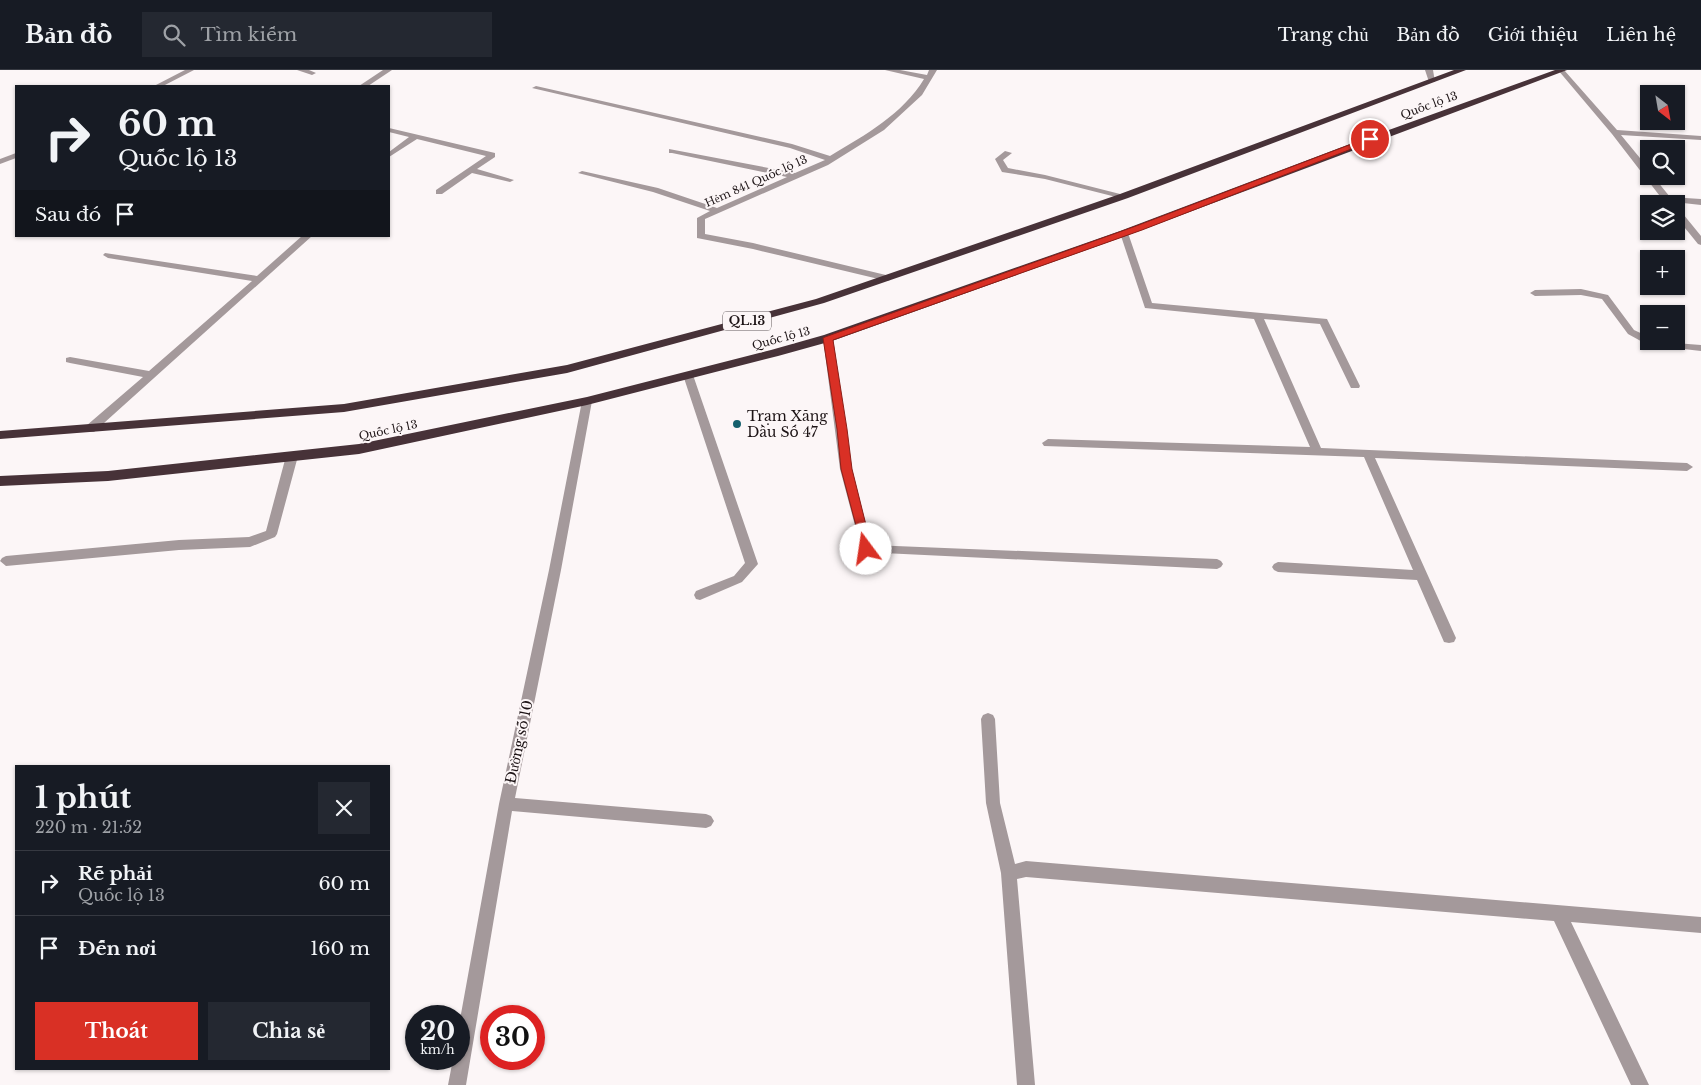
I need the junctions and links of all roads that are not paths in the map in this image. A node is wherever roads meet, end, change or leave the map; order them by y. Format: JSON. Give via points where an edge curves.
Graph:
{"nodes":[{"id":1,"x":190,"y":70,"type":"edge"},
{"id":2,"x":301,"y":70,"type":"edge"},
{"id":3,"x":388,"y":70,"type":"edge"},
{"id":4,"x":889,"y":70,"type":"edge"},
{"id":5,"x":1462,"y":70,"type":"edge"},
{"id":6,"x":1562,"y":70,"type":"edge"},
{"id":7,"x":312,"y":73,"type":"dead end"},
{"id":8,"x":930,"y":73,"type":"edge"},
{"id":9,"x":1431,"y":75,"type":"edge"},
{"id":10,"x":160,"y":85,"type":"edge"},
{"id":11,"x":365,"y":85,"type":"edge"},
{"id":12,"x":536,"y":88,"type":"dead end"},
{"id":13,"x":390,"y":130,"type":"edge"},
{"id":14,"x":1615,"y":132,"type":"junction"},
{"id":15,"x":415,"y":137,"type":"junction"},
{"id":16,"x":1701,"y":138,"type":"edge"},
{"id":17,"x":672,"y":151,"type":"dead end"},
{"id":18,"x":1008,"y":153,"type":"dead end"},
{"id":19,"x":390,"y":154,"type":"edge"},
{"id":20,"x":15,"y":155,"type":"edge"},
{"id":21,"x":831,"y":159,"type":"junction"},
{"id":22,"x":0,"y":162,"type":"edge"},
{"id":23,"x":1640,"y":164,"type":"edge"},
{"id":24,"x":471,"y":170,"type":"junction"},
{"id":25,"x":582,"y":173,"type":"dead end"},
{"id":26,"x":794,"y":176,"type":"junction"},
{"id":27,"x":510,"y":180,"type":"dead end"},
{"id":28,"x":1656,"y":185,"type":"edge"},
{"id":29,"x":439,"y":192,"type":"dead end"},
{"id":30,"x":1664,"y":195,"type":"edge"},
{"id":31,"x":1124,"y":196,"type":"junction"},
{"id":32,"x":1685,"y":202,"type":"edge"},
{"id":33,"x":1701,"y":202,"type":"edge"},
{"id":34,"x":716,"y":210,"type":"junction"},
{"id":35,"x":1685,"y":222,"type":"edge"},
{"id":36,"x":1124,"y":234,"type":"junction"},
{"id":37,"x":307,"y":237,"type":"edge"},
{"id":38,"x":1701,"y":242,"type":"edge"},
{"id":39,"x":108,"y":255,"type":"dead end"},
{"id":40,"x":887,"y":278,"type":"junction"},
{"id":41,"x":260,"y":279,"type":"junction"},
{"id":42,"x":1535,"y":294,"type":"dead end"},
{"id":43,"x":1258,"y":316,"type":"junction"},
{"id":44,"x":828,"y":338,"type":"junction"},
{"id":45,"x":1701,"y":348,"type":"edge"},
{"id":46,"x":70,"y":360,"type":"dead end"},
{"id":47,"x":151,"y":375,"type":"junction"},
{"id":48,"x":688,"y":375,"type":"junction"},
{"id":49,"x":1355,"y":386,"type":"dead end"},
{"id":50,"x":587,"y":401,"type":"junction"},
{"id":51,"x":90,"y":429,"type":"junction"},
{"id":52,"x":0,"y":435,"type":"edge"},
{"id":53,"x":1048,"y":443,"type":"dead end"},
{"id":54,"x":1318,"y":452,"type":"junction"},
{"id":55,"x":1368,"y":454,"type":"junction"},
{"id":56,"x":292,"y":456,"type":"junction"},
{"id":57,"x":1687,"y":467,"type":"dead end"},
{"id":58,"x":0,"y":481,"type":"edge"},
{"id":59,"x":6,"y":561,"type":"dead end"},
{"id":60,"x":1217,"y":564,"type":"dead end"},
{"id":61,"x":1278,"y":567,"type":"dead end"},
{"id":62,"x":1421,"y":576,"type":"junction"},
{"id":63,"x":700,"y":596,"type":"dead end"},
{"id":64,"x":1449,"y":638,"type":"dead end"},
{"id":65,"x":988,"y":719,"type":"dead end"},
{"id":66,"x":506,"y":804,"type":"junction"},
{"id":67,"x":706,"y":822,"type":"dead end"},
{"id":68,"x":1009,"y":873,"type":"junction"},
{"id":69,"x":1559,"y":914,"type":"junction"},
{"id":70,"x":1701,"y":926,"type":"edge"},
{"id":71,"x":457,"y":1085,"type":"edge"},
{"id":72,"x":1026,"y":1085,"type":"edge"},
{"id":73,"x":1640,"y":1085,"type":"edge"}],
"edges":[{"from":1,"to":10,"type":"street"},
{"from":2,"to":7,"type":"street"},
{"from":3,"to":11,"type":"street"},
{"from":4,"to":8,"type":"street"},
{"from":5,"to":9,"type":"highway","name":"Quốc lộ 13","number":"QL.13"},
{"from":6,"to":14,"type":"street"},
{"from":6,"to":36,"type":"highway","name":"Quốc lộ 13"},
{"from":8,"to":21,"type":"street","name":"Hẻm 841 Quốc lộ 13","via":[[919,93],[881,128]]},
{"from":9,"to":31,"type":"highway","name":"Quốc lộ 13","number":"QL.13"},
{"from":12,"to":21,"type":"street","via":[[792,146]]},
{"from":13,"to":15,"type":"street"},
{"from":14,"to":16,"type":"street"},
{"from":14,"to":23,"type":"street"},
{"from":15,"to":19,"type":"street"},
{"from":15,"to":24,"type":"street","via":[[492,155]]},
{"from":17,"to":26,"type":"street"},
{"from":18,"to":31,"type":"street","via":[[999,159],[1005,170]]},
{"from":20,"to":22,"type":"street"},
{"from":21,"to":26,"type":"street","name":"Hẻm 841 Quốc lộ 13"},
{"from":24,"to":27,"type":"street"},
{"from":24,"to":29,"type":"street"},
{"from":25,"to":34,"type":"street","via":[[655,190]]},
{"from":26,"to":34,"type":"street","name":"Hẻm 841 Quốc lộ 13"},
{"from":28,"to":30,"type":"street"},
{"from":31,"to":40,"type":"highway","name":"Quốc lộ 13","number":"QL.13"},
{"from":32,"to":33,"type":"street"},
{"from":34,"to":40,"type":"street","name":"Hẻm 841 Quốc lộ 13","via":[[701,218],[700,236]]},
{"from":35,"to":38,"type":"street"},
{"from":36,"to":43,"type":"street","via":[[1148,306]]},
{"from":36,"to":44,"type":"highway","name":"Quốc lộ 13"},
{"from":37,"to":41,"type":"street"},
{"from":39,"to":41,"type":"street"},
{"from":40,"to":51,"type":"highway","name":"Quốc lộ 13","number":"QL.13","via":[[820,301],[567,369],[344,408]]},
{"from":41,"to":47,"type":"street"},
{"from":42,"to":45,"type":"street","via":[[1581,292],[1605,297],[1631,332],[1652,343]]},
{"from":43,"to":49,"type":"street","via":[[1324,321]]},
{"from":43,"to":54,"type":"street"},
{"from":44,"to":48,"type":"highway","name":"Quốc lộ 13"},
{"from":44,"to":60,"type":"street","via":[[846,469],[866,549]]},
{"from":46,"to":47,"type":"street"},
{"from":47,"to":51,"type":"street"},
{"from":48,"to":50,"type":"highway","name":"Quốc lộ 13"},
{"from":48,"to":63,"type":"street","via":[[752,564],[738,578]]},
{"from":50,"to":56,"type":"highway","name":"Quốc lộ 13","via":[[359,449]]},
{"from":50,"to":66,"type":"street","name":"Đường số 10"},
{"from":51,"to":52,"type":"highway","name":"Quốc lộ 13","number":"QL.13"},
{"from":53,"to":54,"type":"street"},
{"from":54,"to":55,"type":"street"},
{"from":55,"to":57,"type":"street"},
{"from":55,"to":62,"type":"street"},
{"from":56,"to":58,"type":"highway","name":"Quốc lộ 13","via":[[108,476]]},
{"from":56,"to":59,"type":"street","via":[[271,534],[250,542],[179,545]]},
{"from":61,"to":62,"type":"street"},
{"from":62,"to":64,"type":"street"},
{"from":65,"to":68,"type":"street","via":[[993,802]]},
{"from":66,"to":67,"type":"street"},
{"from":66,"to":71,"type":"street","name":"Đường số 10"},
{"from":68,"to":69,"type":"street","via":[[1026,869]]},
{"from":68,"to":72,"type":"street"},
{"from":69,"to":70,"type":"street"},
{"from":69,"to":73,"type":"street"}]}
